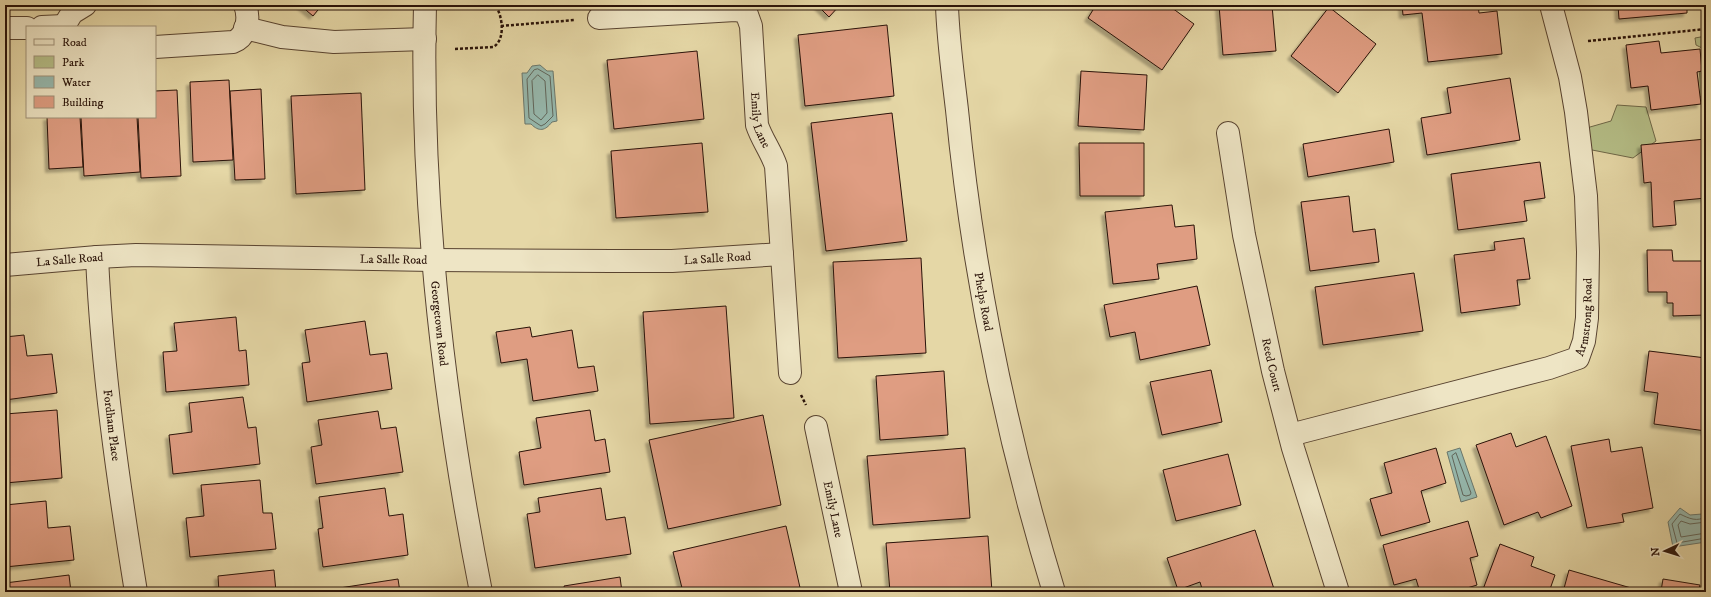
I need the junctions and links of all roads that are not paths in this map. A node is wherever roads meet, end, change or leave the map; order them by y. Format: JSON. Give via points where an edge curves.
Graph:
{"nodes":[{"id":1,"x":84,"y":5,"type":"edge"},
{"id":2,"x":245,"y":5,"type":"edge"},
{"id":3,"x":426,"y":5,"type":"edge"},
{"id":4,"x":947,"y":5,"type":"edge"},
{"id":5,"x":1552,"y":5,"type":"edge"},
{"id":6,"x":599,"y":18,"type":"road end"},
{"id":7,"x":66,"y":26,"type":"edge"},
{"id":8,"x":5,"y":28,"type":"edge"},
{"id":9,"x":26,"y":28,"type":"edge"},
{"id":10,"x":245,"y":28,"type":"junction"},
{"id":11,"x":425,"y":39,"type":"junction"},
{"id":12,"x":156,"y":47,"type":"edge"},
{"id":13,"x":1228,"y":133,"type":"dead end"},
{"id":14,"x":782,"y":254,"type":"junction"},
{"id":15,"x":97,"y":257,"type":"junction"},
{"id":16,"x":433,"y":260,"type":"junction"},
{"id":17,"x":5,"y":265,"type":"edge"},
{"id":18,"x":790,"y":373,"type":"road end"},
{"id":19,"x":816,"y":427,"type":"road end"},
{"id":20,"x":1290,"y":435,"type":"junction"},
{"id":21,"x":136,"y":592,"type":"edge"},
{"id":22,"x":481,"y":592,"type":"edge"},
{"id":23,"x":851,"y":592,"type":"edge"},
{"id":24,"x":1054,"y":592,"type":"edge"},
{"id":25,"x":1338,"y":592,"type":"edge"}],
"edges":[{"from":1,"to":7,"type":"street","via":[[72,13]]},
{"from":2,"to":10,"type":"street"},
{"from":3,"to":11,"type":"street","name":"Georgetown Road"},
{"from":4,"to":24,"type":"street","name":"Phelps Road","via":[[963,178],[986,321],[1013,448]]},
{"from":5,"to":20,"type":"street","name":"Armstrong Road","via":[[1576,112],[1586,196],[1587,318],[1584,341],[1578,358],[1549,368]]},
{"from":6,"to":14,"type":"street","name":"Emily Lane","via":[[735,10],[746,12],[751,26],[757,125],[776,166]]},
{"from":8,"to":9,"type":"street"},
{"from":10,"to":11,"type":"street","via":[[282,37],[334,42]]},
{"from":10,"to":12,"type":"street","via":[[239,40],[233,42]]},
{"from":11,"to":16,"type":"street","name":"Georgetown Road","via":[[426,138]]},
{"from":13,"to":20,"type":"street","name":"Reed Court","via":[[1256,297]]},
{"from":14,"to":16,"type":"street","name":"La Salle Road","via":[[672,261]]},
{"from":14,"to":18,"type":"street","name":"Emily Lane"},
{"from":15,"to":16,"type":"street","name":"La Salle Road","via":[[136,255]]},
{"from":15,"to":17,"type":"street","name":"La Salle Road"},
{"from":15,"to":21,"type":"street","name":"Fordham Place","via":[[117,472]]},
{"from":16,"to":22,"type":"street","name":"Georgetown Road","via":[[454,447]]},
{"from":19,"to":23,"type":"street","name":"Emily Lane"},
{"from":20,"to":25,"type":"street","name":"Reed Court"}]}
